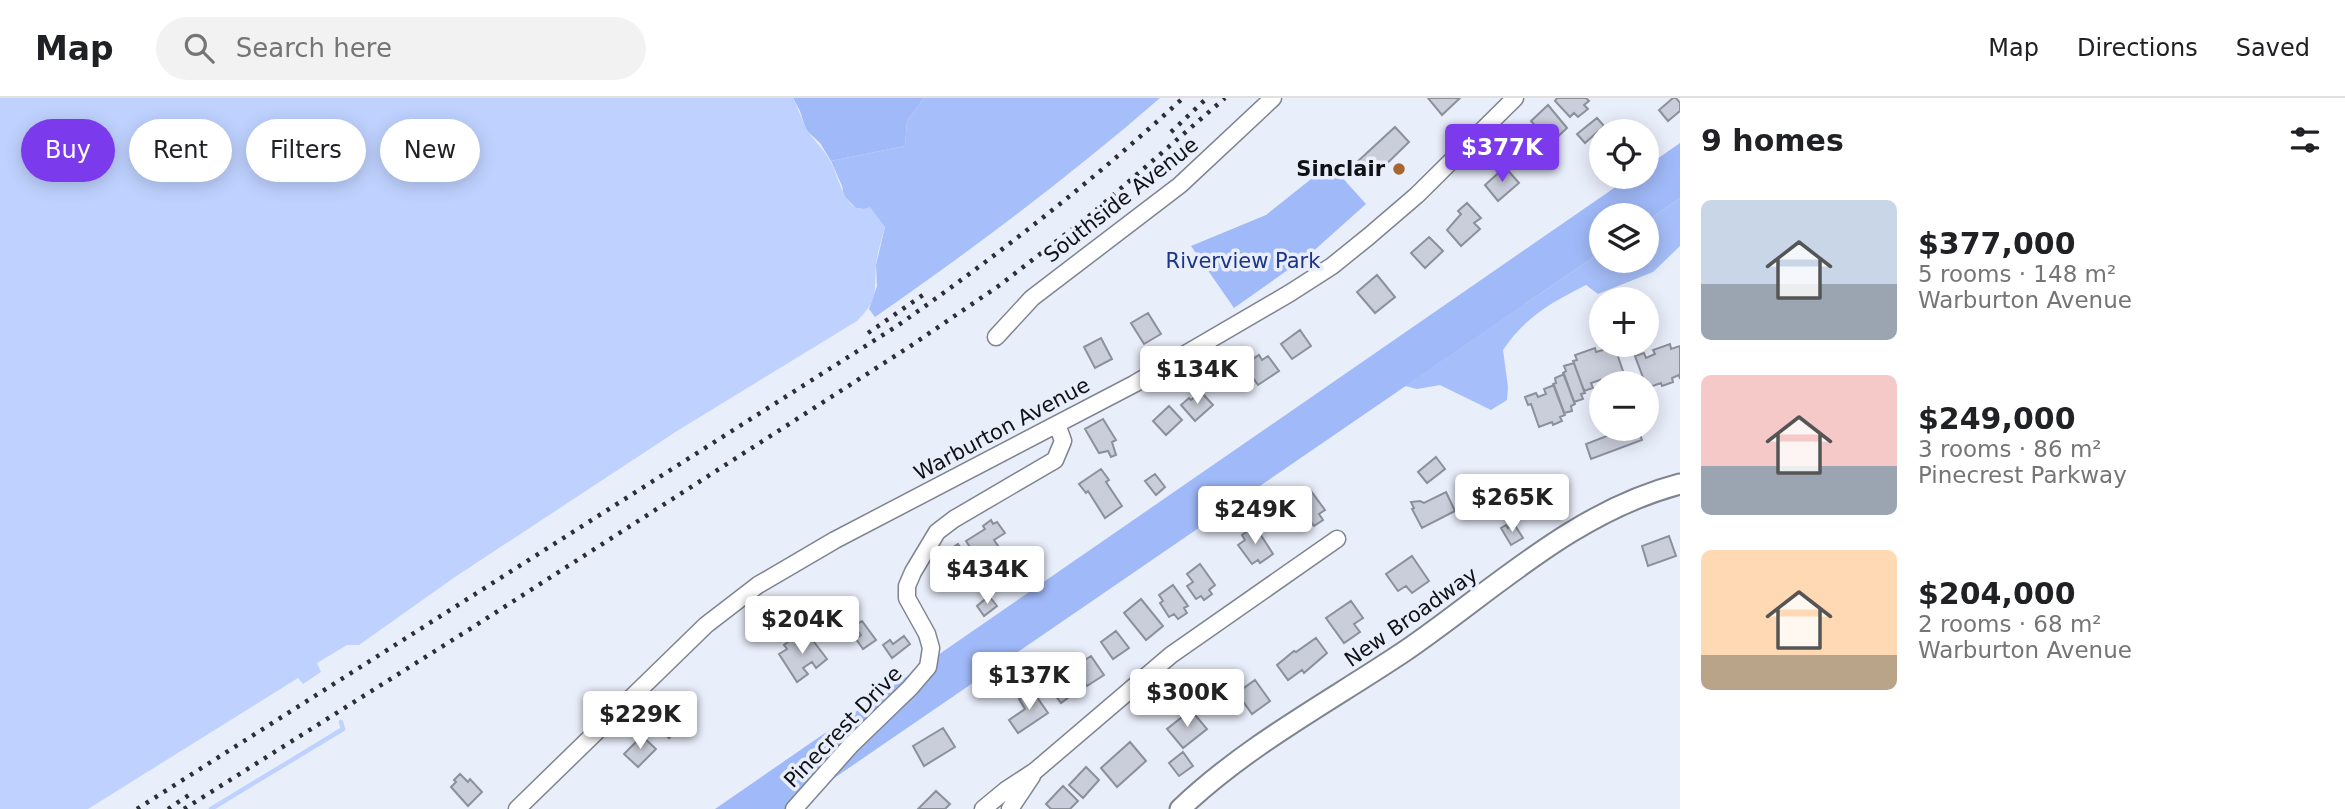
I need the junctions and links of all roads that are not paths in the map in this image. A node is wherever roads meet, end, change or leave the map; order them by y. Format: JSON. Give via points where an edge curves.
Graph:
{"nodes":[{"id":1,"x":1273,"y":98,"type":"edge"},
{"id":2,"x":1515,"y":98,"type":"edge"},
{"id":3,"x":996,"y":337,"type":"dead end"},
{"id":4,"x":1058,"y":424,"type":"junction"},
{"id":5,"x":1680,"y":484,"type":"edge"},
{"id":6,"x":1337,"y":539,"type":"dead end"},
{"id":7,"x":1035,"y":771,"type":"junction"},
{"id":8,"x":517,"y":809,"type":"edge"},
{"id":9,"x":794,"y":809,"type":"edge"},
{"id":10,"x":983,"y":809,"type":"edge"},
{"id":11,"x":1010,"y":809,"type":"edge"},
{"id":12,"x":1180,"y":809,"type":"edge"}],
"edges":[{"from":1,"to":3,"type":"street","name":"Southside Avenue","via":[[1180,185],[1032,298]]},
{"from":2,"to":4,"type":"street","name":"Warburton Avenue","via":[[1417,195],[1332,266]]},
{"from":4,"to":8,"type":"street","name":"Warburton Avenue","via":[[758,585],[706,625]]},
{"from":4,"to":9,"type":"street","name":"Pinecrest Drive","via":[[1063,441],[1055,460],[937,533],[907,586],[907,598],[931,648],[928,667]]},
{"from":5,"to":12,"type":"main road","name":"New Broadway","via":[[1630,500],[1562,537],[1426,636],[1257,746]]},
{"from":6,"to":7,"type":"street","via":[[1171,655]]},
{"from":7,"to":10,"type":"street"},
{"from":7,"to":11,"type":"street"}]}
